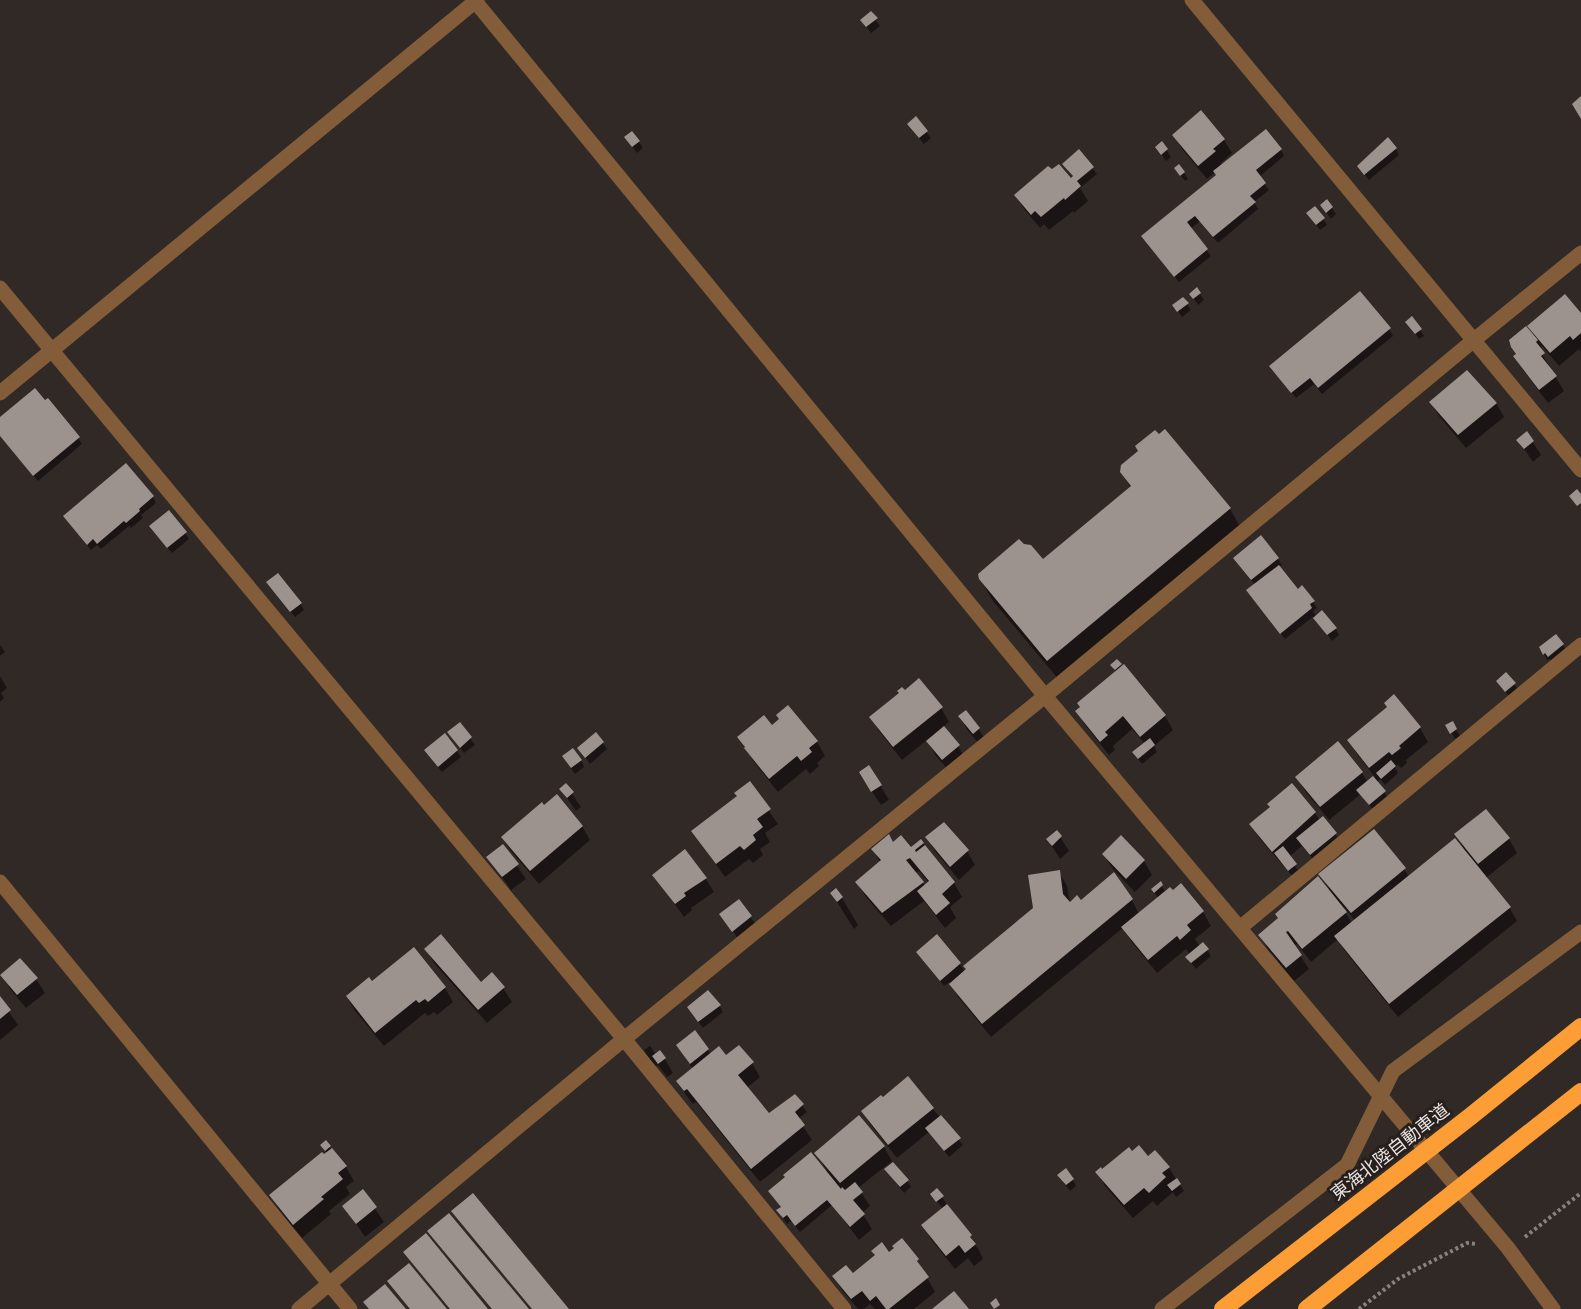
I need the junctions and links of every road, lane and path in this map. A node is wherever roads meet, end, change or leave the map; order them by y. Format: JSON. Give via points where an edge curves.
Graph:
{"nodes":[{"id":1,"x":475,"y":0,"type":"edge"},
{"id":2,"x":1192,"y":0,"type":"edge"},
{"id":3,"x":1581,"y":253,"type":"edge"},
{"id":4,"x":0,"y":288,"type":"edge"},
{"id":5,"x":1473,"y":340,"type":"junction"},
{"id":6,"x":52,"y":350,"type":"junction"},
{"id":7,"x":0,"y":393,"type":"edge"},
{"id":8,"x":1581,"y":470,"type":"edge"},
{"id":9,"x":1581,"y":645,"type":"edge"},
{"id":10,"x":1045,"y":696,"type":"junction"},
{"id":11,"x":0,"y":882,"type":"edge"},
{"id":12,"x":1241,"y":927,"type":"junction"},
{"id":13,"x":1581,"y":932,"type":"edge"},
{"id":14,"x":1581,"y":1027,"type":"edge"},
{"id":15,"x":624,"y":1039,"type":"junction"},
{"id":16,"x":1581,"y":1092,"type":"edge"},
{"id":17,"x":1380,"y":1096,"type":"junction"},
{"id":18,"x":1581,"y":1192,"type":"edge"},
{"id":19,"x":1508,"y":1248,"type":"junction"},
{"id":20,"x":330,"y":1284,"type":"junction"},
{"id":21,"x":299,"y":1309,"type":"edge"},
{"id":22,"x":350,"y":1309,"type":"edge"},
{"id":23,"x":844,"y":1309,"type":"edge"},
{"id":24,"x":1162,"y":1309,"type":"edge"},
{"id":25,"x":1223,"y":1309,"type":"edge"},
{"id":26,"x":1307,"y":1309,"type":"edge"},
{"id":27,"x":1359,"y":1309,"type":"edge"},
{"id":28,"x":1553,"y":1309,"type":"edge"}],
"edges":[{"from":1,"to":6,"type":"street"},
{"from":1,"to":10,"type":"street"},
{"from":2,"to":5,"type":"street"},
{"from":3,"to":5,"type":"street"},
{"from":4,"to":6,"type":"street"},
{"from":5,"to":8,"type":"street"},
{"from":5,"to":10,"type":"street"},
{"from":6,"to":7,"type":"street"},
{"from":6,"to":15,"type":"street"},
{"from":9,"to":12,"type":"street"},
{"from":10,"to":12,"type":"street"},
{"from":10,"to":15,"type":"street"},
{"from":11,"to":20,"type":"street"},
{"from":12,"to":17,"type":"street"},
{"from":13,"to":17,"type":"street","via":[[1393,1071]]},
{"from":14,"to":25,"type":"highway","name":"東海北陸自動車道"},
{"from":15,"to":20,"type":"street"},
{"from":15,"to":23,"type":"street"},
{"from":16,"to":26,"type":"highway"},
{"from":17,"to":19,"type":"street"},
{"from":17,"to":24,"type":"street","via":[[1347,1165]]},
{"from":18,"to":19,"type":"path"},
{"from":19,"to":27,"type":"path","via":[[1467,1243],[1398,1279]]},
{"from":19,"to":28,"type":"street"},
{"from":20,"to":21,"type":"street"},
{"from":20,"to":22,"type":"street"}]}
